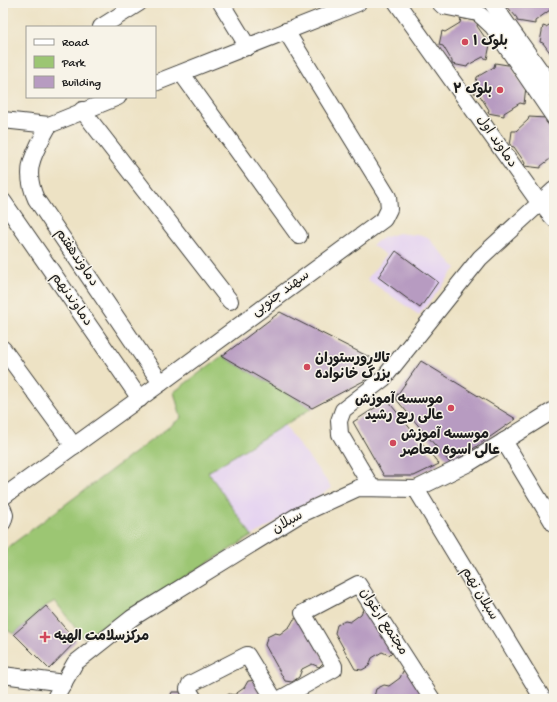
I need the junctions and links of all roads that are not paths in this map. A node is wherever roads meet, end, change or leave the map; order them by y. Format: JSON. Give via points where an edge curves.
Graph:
{"nodes":[{"id":1,"x":139,"y":3,"type":"edge"},
{"id":2,"x":221,"y":3,"type":"edge"},
{"id":3,"x":358,"y":3,"type":"edge"},
{"id":4,"x":398,"y":3,"type":"edge"},
{"id":5,"x":440,"y":3,"type":"edge"},
{"id":6,"x":492,"y":3,"type":"edge"},
{"id":7,"x":103,"y":26,"type":"edge"},
{"id":8,"x":286,"y":31,"type":"junction"},
{"id":9,"x":248,"y":47,"type":"junction"},
{"id":10,"x":182,"y":74,"type":"junction"},
{"id":11,"x":156,"y":83,"type":"edge"},
{"id":12,"x":554,"y":90,"type":"edge"},
{"id":13,"x":115,"y":98,"type":"edge"},
{"id":14,"x":82,"y":110,"type":"junction"},
{"id":15,"x":554,"y":117,"type":"edge"},
{"id":16,"x":3,"y":120,"type":"edge"},
{"id":17,"x":49,"y":125,"type":"junction"},
{"id":18,"x":554,"y":190,"type":"edge"},
{"id":19,"x":3,"y":201,"type":"edge"},
{"id":20,"x":540,"y":203,"type":"junction"},
{"id":21,"x":554,"y":219,"type":"edge"},
{"id":22,"x":299,"y":236,"type":"dead end"},
{"id":23,"x":230,"y":301,"type":"dead end"},
{"id":24,"x":3,"y":349,"type":"edge"},
{"id":25,"x":162,"y":383,"type":"junction"},
{"id":26,"x":140,"y":399,"type":"junction"},
{"id":27,"x":554,"y":410,"type":"edge"},
{"id":28,"x":504,"y":441,"type":"junction"},
{"id":29,"x":74,"y":446,"type":"junction"},
{"id":30,"x":372,"y":488,"type":"junction"},
{"id":31,"x":416,"y":489,"type":"junction"},
{"id":32,"x":3,"y":497,"type":"edge"},
{"id":33,"x":3,"y":509,"type":"edge"},
{"id":34,"x":3,"y":522,"type":"edge"},
{"id":35,"x":554,"y":524,"type":"edge"},
{"id":36,"x":3,"y":675,"type":"edge"},
{"id":37,"x":64,"y":683,"type":"junction"},
{"id":38,"x":56,"y":699,"type":"edge"},
{"id":39,"x":194,"y":699,"type":"edge"},
{"id":40,"x":274,"y":699,"type":"edge"},
{"id":41,"x":280,"y":699,"type":"edge"},
{"id":42,"x":432,"y":699,"type":"edge"},
{"id":43,"x":543,"y":699,"type":"edge"}],
"edges":[{"from":1,"to":7,"type":"street"},
{"from":2,"to":9,"type":"street"},
{"from":3,"to":8,"type":"street"},
{"from":4,"to":20,"type":"street","name":"دماوند اول"},
{"from":5,"to":15,"type":"street","via":[[443,6],[478,13],[493,27]]},
{"from":6,"to":12,"type":"street"},
{"from":8,"to":9,"type":"street"},
{"from":8,"to":25,"type":"street","name":"سهند جنوبی","via":[[388,197],[389,209],[384,219]]},
{"from":9,"to":10,"type":"street"},
{"from":10,"to":11,"type":"street"},
{"from":10,"to":22,"type":"street"},
{"from":13,"to":14,"type":"street"},
{"from":14,"to":17,"type":"street"},
{"from":14,"to":23,"type":"street"},
{"from":16,"to":17,"type":"street"},
{"from":17,"to":25,"type":"street","name":"دماوندهفتم","via":[[32,159],[29,171],[30,186],[36,199]]},
{"from":18,"to":20,"type":"street"},
{"from":19,"to":26,"type":"street","name":"دماوندنهم"},
{"from":20,"to":21,"type":"street","name":"دماوند اول"},
{"from":20,"to":30,"type":"street","via":[[480,258],[384,379],[343,410],[339,421],[340,434]]},
{"from":24,"to":29,"type":"street"},
{"from":25,"to":26,"type":"street","name":"سهند جنوبی"},
{"from":26,"to":29,"type":"street","name":"سهند جنوبی"},
{"from":27,"to":28,"type":"street","name":"سبلان"},
{"from":28,"to":31,"type":"street","name":"سبلان","via":[[469,463]]},
{"from":28,"to":35,"type":"street"},
{"from":29,"to":32,"type":"street","name":"سهند جنوبی"},
{"from":30,"to":31,"type":"street","name":"سبلان"},
{"from":30,"to":37,"type":"street","name":"سبلان","via":[[358,488],[297,516],[132,618],[75,663]]},
{"from":31,"to":43,"type":"street","name":"سبلان نهم"},
{"from":33,"to":34,"type":"street"},
{"from":36,"to":37,"type":"street"},
{"from":37,"to":38,"type":"street","name":"سبلان"},
{"from":39,"to":40,"type":"street","via":[[188,689],[190,684],[247,655]]},
{"from":41,"to":42,"type":"street","name":"مجتمع ارغوان","via":[[334,669],[303,613],[358,584]]}]}
